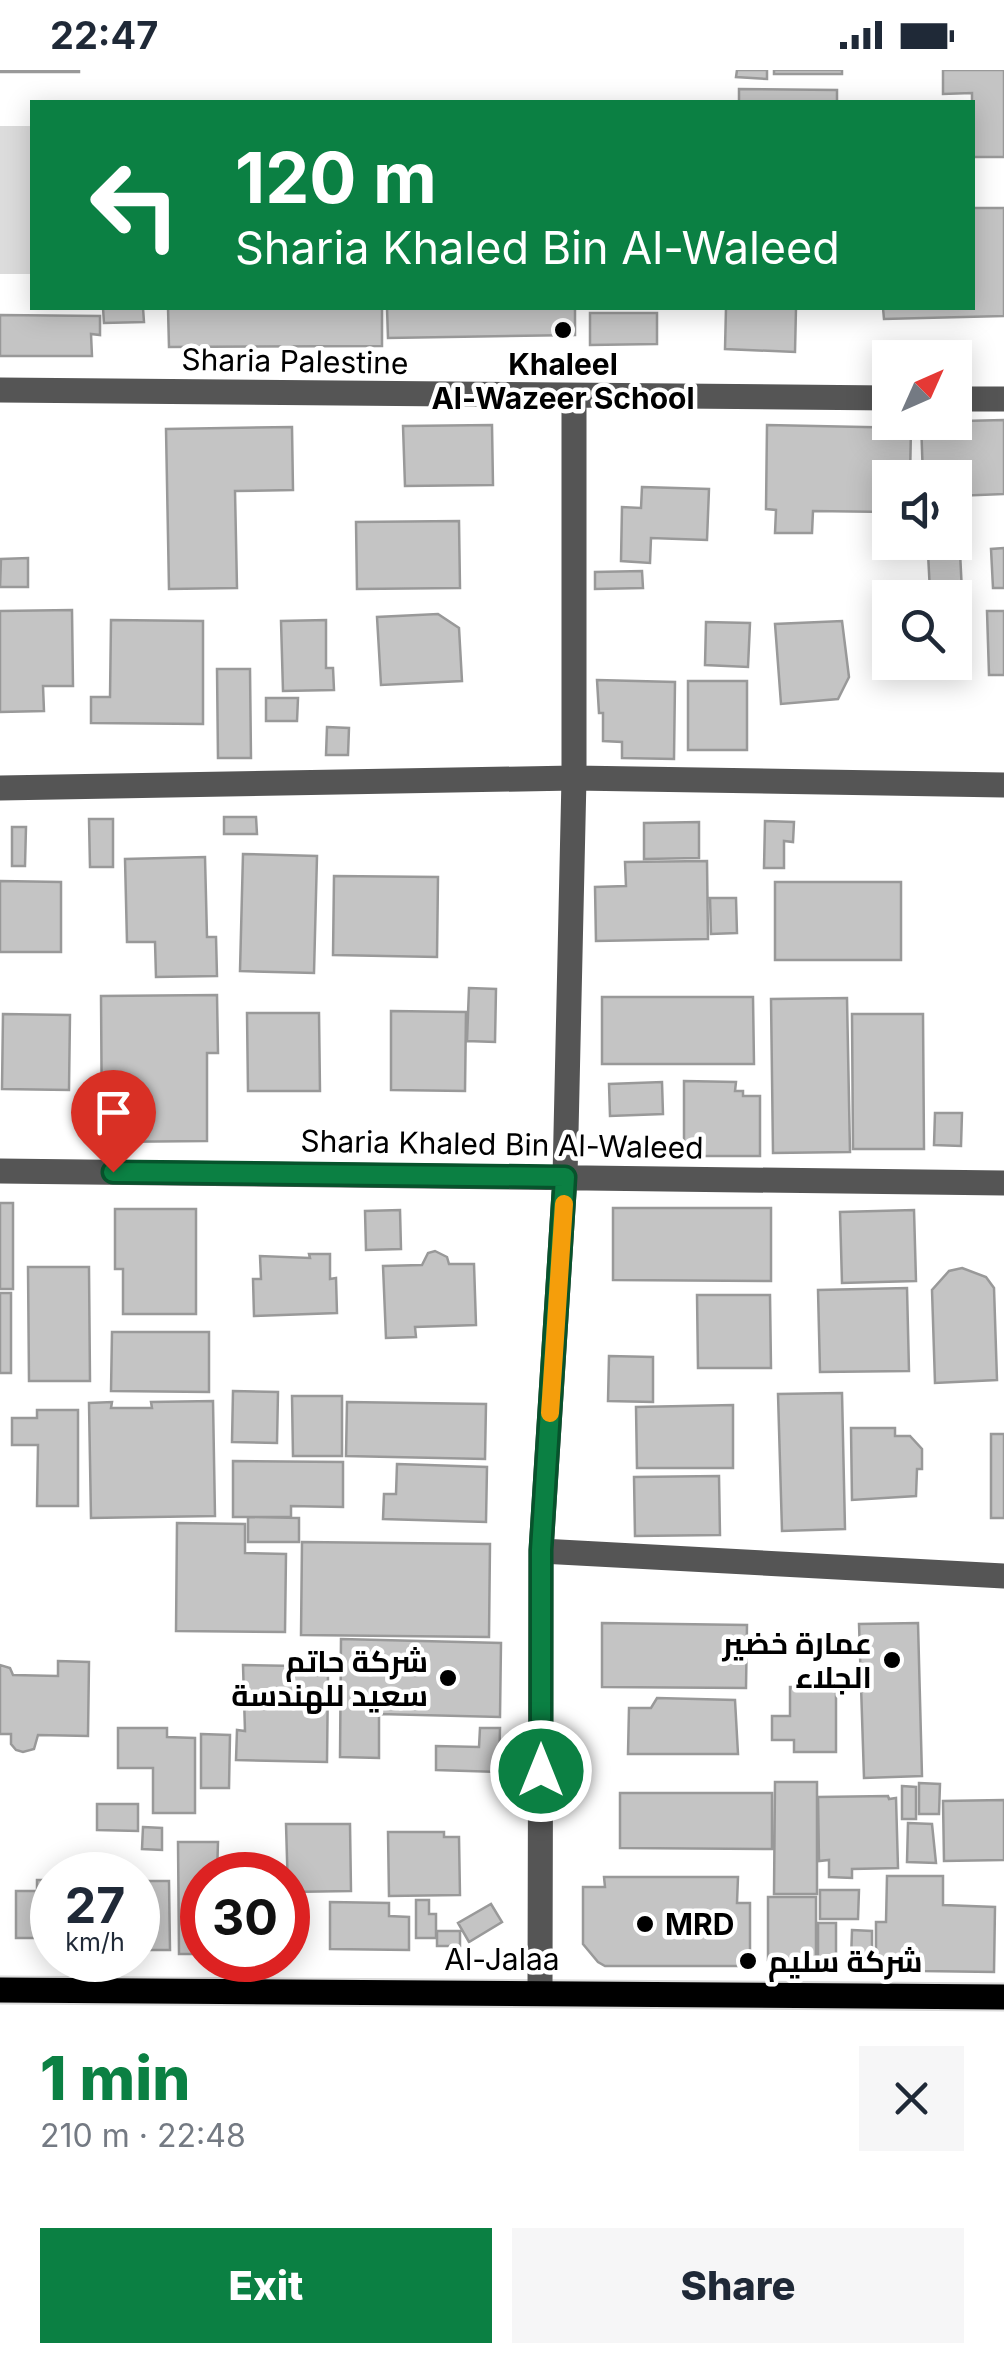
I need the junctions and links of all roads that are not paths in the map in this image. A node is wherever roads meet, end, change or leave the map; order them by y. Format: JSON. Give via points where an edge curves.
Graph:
{"nodes":[{"id":1,"x":0,"y":390,"type":"edge"},
{"id":2,"x":574,"y":398,"type":"junction"},
{"id":3,"x":872,"y":398,"type":"edge"},
{"id":4,"x":972,"y":399,"type":"edge"},
{"id":5,"x":1004,"y":399,"type":"edge"},
{"id":6,"x":574,"y":778,"type":"junction"},
{"id":7,"x":1004,"y":785,"type":"edge"},
{"id":8,"x":0,"y":788,"type":"edge"},
{"id":9,"x":0,"y":1170,"type":"edge"},
{"id":10,"x":565,"y":1177,"type":"junction"},
{"id":11,"x":1004,"y":1183,"type":"edge"},
{"id":12,"x":541,"y":1550,"type":"junction"},
{"id":13,"x":1004,"y":1576,"type":"edge"},
{"id":14,"x":0,"y":1990,"type":"edge"},
{"id":15,"x":540,"y":1992,"type":"junction"},
{"id":16,"x":1004,"y":1997,"type":"edge"}],
"edges":[{"from":1,"to":2,"type":"street","name":"Sharia Palestine"},
{"from":2,"to":3,"type":"street","name":"Sharia Palestine"},
{"from":2,"to":6,"type":"street"},
{"from":4,"to":5,"type":"street"},
{"from":6,"to":7,"type":"street"},
{"from":6,"to":8,"type":"street"},
{"from":6,"to":10,"type":"street"},
{"from":9,"to":10,"type":"street","name":"Sharia Khaled Bin Al-Waleed"},
{"from":10,"to":11,"type":"street","name":"Sharia Khaled Bin Al-Waleed"},
{"from":10,"to":12,"type":"street"},
{"from":12,"to":13,"type":"street"},
{"from":12,"to":15,"type":"street"},
{"from":14,"to":15,"type":"main road","name":"Al-Jalaa"},
{"from":15,"to":16,"type":"main road","name":"Al-Jalaa"}]}
